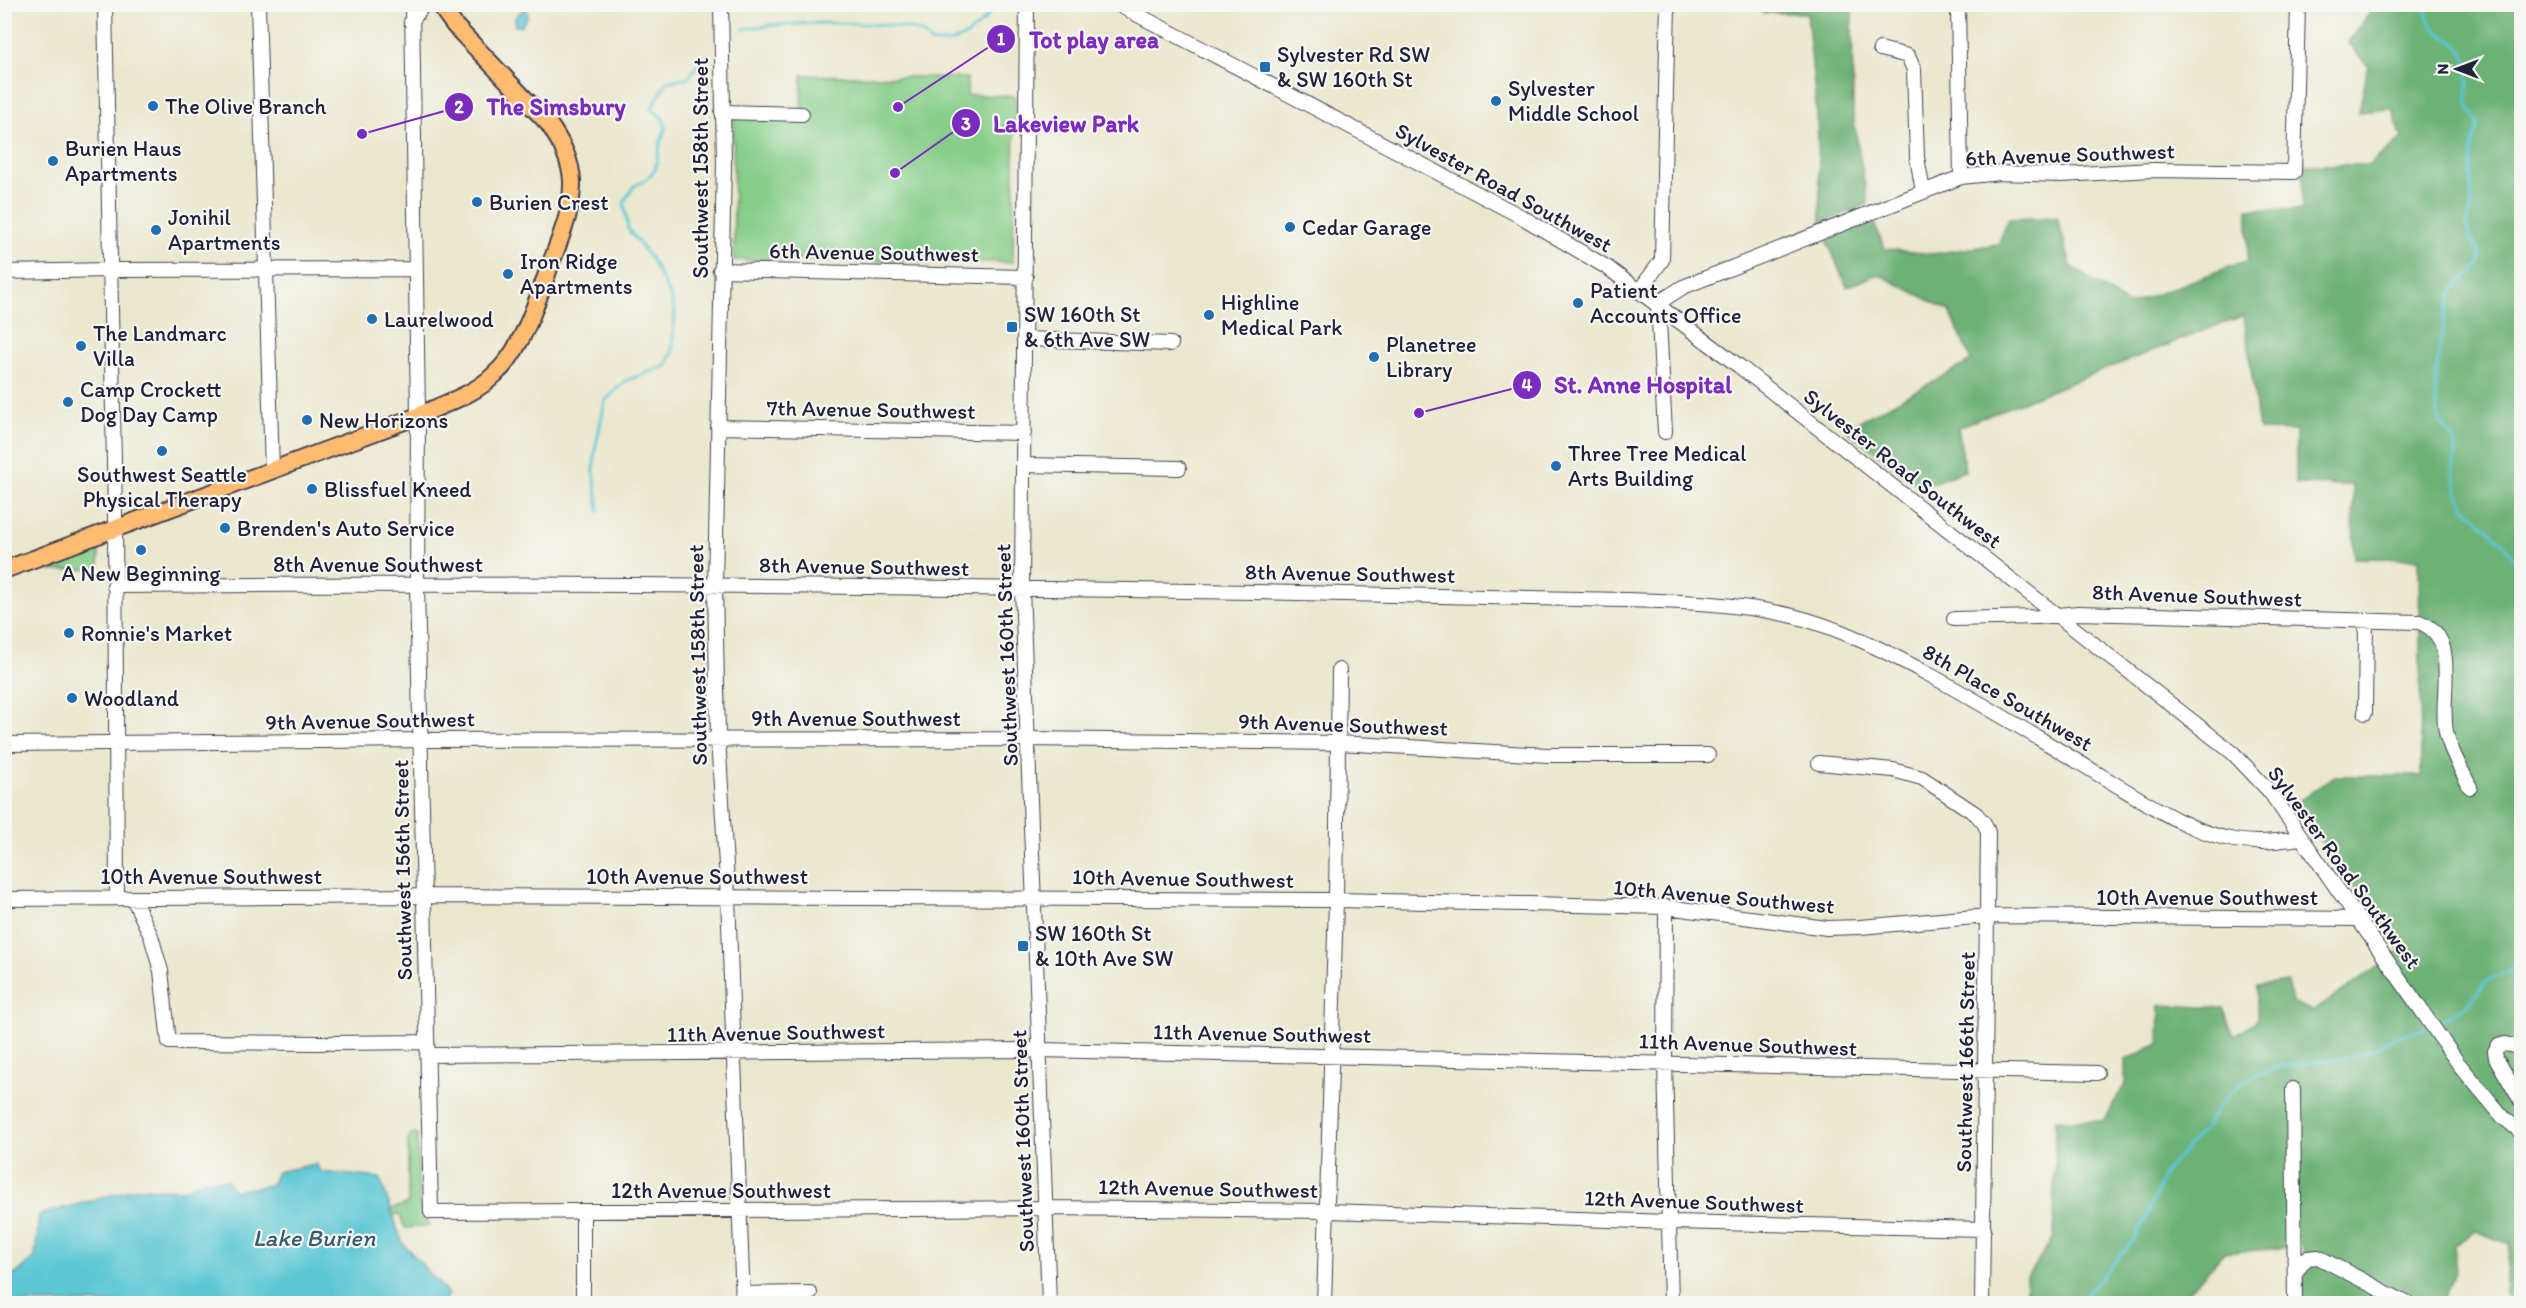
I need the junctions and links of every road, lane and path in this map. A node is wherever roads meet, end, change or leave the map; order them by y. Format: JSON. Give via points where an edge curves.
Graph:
{"nodes":[{"id":1,"x":105,"y":4,"type":"edge"},
{"id":2,"x":258,"y":4,"type":"edge"},
{"id":3,"x":412,"y":4,"type":"edge"},
{"id":4,"x":424,"y":4,"type":"edge"},
{"id":5,"x":439,"y":4,"type":"edge"},
{"id":6,"x":721,"y":4,"type":"edge"},
{"id":7,"x":1028,"y":4,"type":"edge"},
{"id":8,"x":1668,"y":4,"type":"edge"},
{"id":9,"x":1958,"y":4,"type":"edge"},
{"id":10,"x":2298,"y":4,"type":"edge"},
{"id":11,"x":1122,"y":6,"type":"edge"},
{"id":12,"x":411,"y":22,"type":"junction"},
{"id":13,"x":1881,"y":49,"type":"dead end"},
{"id":14,"x":722,"y":112,"type":"junction"},
{"id":15,"x":802,"y":114,"type":"dead end"},
{"id":16,"x":1961,"y":177,"type":"junction"},
{"id":17,"x":1923,"y":192,"type":"junction"},
{"id":18,"x":266,"y":269,"type":"junction"},
{"id":19,"x":414,"y":269,"type":"junction"},
{"id":20,"x":111,"y":270,"type":"junction"},
{"id":21,"x":720,"y":270,"type":"junction"},
{"id":22,"x":4,"y":272,"type":"edge"},
{"id":23,"x":1026,"y":277,"type":"junction"},
{"id":24,"x":1639,"y":291,"type":"junction"},
{"id":25,"x":1658,"y":303,"type":"junction"},
{"id":26,"x":1025,"y":339,"type":"junction"},
{"id":27,"x":1171,"y":344,"type":"dead end"},
{"id":28,"x":418,"y":416,"type":"junction"},
{"id":29,"x":718,"y":427,"type":"junction"},
{"id":30,"x":1665,"y":432,"type":"dead end"},
{"id":31,"x":1024,"y":433,"type":"junction"},
{"id":32,"x":1023,"y":465,"type":"junction"},
{"id":33,"x":1179,"y":468,"type":"dead end"},
{"id":34,"x":272,"y":471,"type":"junction"},
{"id":35,"x":115,"y":530,"type":"junction"},
{"id":36,"x":4,"y":570,"type":"edge"},
{"id":37,"x":417,"y":585,"type":"junction"},
{"id":38,"x":114,"y":586,"type":"junction"},
{"id":39,"x":715,"y":586,"type":"junction"},
{"id":40,"x":1022,"y":588,"type":"junction"},
{"id":41,"x":1686,"y":602,"type":"joint"},
{"id":42,"x":2058,"y":614,"type":"junction"},
{"id":43,"x":1954,"y":619,"type":"dead end"},
{"id":44,"x":2366,"y":620,"type":"junction"},
{"id":45,"x":1339,"y":670,"type":"dead end"},
{"id":46,"x":2366,"y":713,"type":"dead end"},
{"id":47,"x":718,"y":739,"type":"junction"},
{"id":48,"x":1029,"y":739,"type":"junction"},
{"id":49,"x":419,"y":740,"type":"junction"},
{"id":50,"x":1339,"y":743,"type":"junction"},
{"id":51,"x":4,"y":744,"type":"edge"},
{"id":52,"x":117,"y":744,"type":"junction"},
{"id":53,"x":1708,"y":755,"type":"dead end"},
{"id":54,"x":1819,"y":763,"type":"dead end"},
{"id":55,"x":2470,"y":788,"type":"dead end"},
{"id":56,"x":2301,"y":838,"type":"junction"},
{"id":57,"x":423,"y":896,"type":"junction"},
{"id":58,"x":728,"y":897,"type":"junction"},
{"id":59,"x":1034,"y":897,"type":"junction"},
{"id":60,"x":117,"y":898,"type":"junction"},
{"id":61,"x":134,"y":898,"type":"junction"},
{"id":62,"x":4,"y":899,"type":"edge"},
{"id":63,"x":1336,"y":900,"type":"junction"},
{"id":64,"x":1665,"y":907,"type":"junction"},
{"id":65,"x":1987,"y":916,"type":"junction"},
{"id":66,"x":2359,"y":919,"type":"junction"},
{"id":67,"x":2522,"y":1047,"type":"edge"},
{"id":68,"x":427,"y":1049,"type":"junction"},
{"id":69,"x":1039,"y":1050,"type":"junction"},
{"id":70,"x":733,"y":1054,"type":"junction"},
{"id":71,"x":1331,"y":1055,"type":"junction"},
{"id":72,"x":1665,"y":1062,"type":"junction"},
{"id":73,"x":1986,"y":1072,"type":"junction"},
{"id":74,"x":2097,"y":1073,"type":"dead end"},
{"id":75,"x":2293,"y":1089,"type":"dead end"},
{"id":76,"x":2522,"y":1103,"type":"edge"},
{"id":77,"x":2522,"y":1133,"type":"edge"},
{"id":78,"x":1045,"y":1208,"type":"junction"},
{"id":79,"x":583,"y":1211,"type":"junction"},
{"id":80,"x":739,"y":1211,"type":"junction"},
{"id":81,"x":1327,"y":1211,"type":"junction"},
{"id":82,"x":431,"y":1212,"type":"joint"},
{"id":83,"x":1670,"y":1222,"type":"junction"},
{"id":84,"x":1984,"y":1229,"type":"junction"},
{"id":85,"x":2295,"y":1273,"type":"junction"},
{"id":86,"x":810,"y":1293,"type":"dead end"},
{"id":87,"x":742,"y":1299,"type":"edge"},
{"id":88,"x":583,"y":1304,"type":"edge"},
{"id":89,"x":1049,"y":1304,"type":"edge"},
{"id":90,"x":1324,"y":1304,"type":"edge"},
{"id":91,"x":1671,"y":1304,"type":"edge"},
{"id":92,"x":1982,"y":1304,"type":"edge"},
{"id":93,"x":2295,"y":1304,"type":"edge"},
{"id":94,"x":2408,"y":1304,"type":"edge"}],
"edges":[{"from":1,"to":20,"type":"street"},
{"from":2,"to":18,"type":"street"},
{"from":3,"to":12,"type":"street","name":"Southwest 156th Street"},
{"from":4,"to":12,"type":"street"},
{"from":5,"to":28,"type":"main road","via":[[560,140],[570,169],[571,197],[528,325],[513,352],[493,376],[466,394]]},
{"from":6,"to":14,"type":"street","name":"Southwest 158th Street"},
{"from":7,"to":23,"type":"street","name":"Southwest 160th Street"},
{"from":8,"to":24,"type":"street","via":[[1662,260]]},
{"from":9,"to":16,"type":"street"},
{"from":10,"to":16,"type":"street","name":"6th Avenue Southwest","via":[[2294,172],[2152,170]]},
{"from":11,"to":24,"type":"street","name":"Sylvester Road Southwest","via":[[1522,217]]},
{"from":12,"to":19,"type":"street","name":"Southwest 156th Street"},
{"from":13,"to":17,"type":"street","via":[[1908,56],[1914,70],[1917,157]]},
{"from":14,"to":15,"type":"street"},
{"from":14,"to":21,"type":"street","name":"Southwest 158th Street"},
{"from":16,"to":17,"type":"street","name":"6th Avenue Southwest"},
{"from":17,"to":25,"type":"street","name":"6th Avenue Southwest","via":[[1683,286]]},
{"from":18,"to":19,"type":"street"},
{"from":18,"to":20,"type":"street"},
{"from":18,"to":34,"type":"street"},
{"from":19,"to":28,"type":"street","name":"Southwest 156th Street"},
{"from":20,"to":22,"type":"street"},
{"from":20,"to":35,"type":"street"},
{"from":21,"to":23,"type":"street","name":"6th Avenue Southwest"},
{"from":21,"to":29,"type":"street","name":"Southwest 158th Street"},
{"from":23,"to":26,"type":"street","name":"Southwest 160th Street"},
{"from":24,"to":25,"type":"street","name":"Sylvester Road Southwest"},
{"from":25,"to":30,"type":"street"},
{"from":25,"to":42,"type":"street","name":"Sylvester Road Southwest"},
{"from":26,"to":27,"type":"street"},
{"from":26,"to":31,"type":"street","name":"Southwest 160th Street"},
{"from":28,"to":34,"type":"main road"},
{"from":28,"to":37,"type":"street","name":"Southwest 156th Street"},
{"from":29,"to":31,"type":"street","name":"7th Avenue Southwest"},
{"from":29,"to":39,"type":"street","name":"Southwest 158th Street"},
{"from":31,"to":32,"type":"street","name":"Southwest 160th Street"},
{"from":32,"to":33,"type":"street"},
{"from":32,"to":40,"type":"street","name":"Southwest 160th Street"},
{"from":34,"to":35,"type":"main road"},
{"from":35,"to":36,"type":"main road"},
{"from":35,"to":38,"type":"street"},
{"from":37,"to":38,"type":"street","name":"8th Avenue Southwest"},
{"from":37,"to":39,"type":"street","name":"8th Avenue Southwest"},
{"from":37,"to":49,"type":"street","name":"Southwest 156th Street"},
{"from":38,"to":52,"type":"street"},
{"from":39,"to":40,"type":"street","name":"8th Avenue Southwest"},
{"from":39,"to":47,"type":"street","name":"Southwest 158th Street"},
{"from":40,"to":41,"type":"street","name":"8th Avenue Southwest"},
{"from":40,"to":48,"type":"street","name":"Southwest 160th Street"},
{"from":41,"to":56,"type":"street","name":"8th Place Southwest","via":[[1787,615],[1842,632],[1963,693],[2194,828],[2255,843]]},
{"from":42,"to":43,"type":"street","name":"8th Avenue Southwest"},
{"from":42,"to":44,"type":"street","name":"8th Avenue Southwest"},
{"from":42,"to":56,"type":"street","name":"Sylvester Road Southwest","via":[[2233,753],[2270,792]]},
{"from":44,"to":46,"type":"street"},
{"from":44,"to":55,"type":"street","name":"8th Avenue Southwest","via":[[2419,622],[2436,631],[2443,647],[2447,736]]},
{"from":45,"to":50,"type":"street"},
{"from":47,"to":48,"type":"street","name":"9th Avenue Southwest"},
{"from":47,"to":49,"type":"street","name":"9th Avenue Southwest"},
{"from":47,"to":58,"type":"street","name":"Southwest 158th Street"},
{"from":48,"to":50,"type":"street","name":"9th Avenue Southwest"},
{"from":48,"to":59,"type":"street","name":"Southwest 160th Street"},
{"from":49,"to":52,"type":"street","name":"9th Avenue Southwest"},
{"from":49,"to":57,"type":"street","name":"Southwest 156th Street"},
{"from":50,"to":53,"type":"street","name":"9th Avenue Southwest","via":[[1548,755]]},
{"from":50,"to":63,"type":"street"},
{"from":51,"to":52,"type":"street","name":"9th Avenue Southwest"},
{"from":52,"to":60,"type":"street"},
{"from":54,"to":65,"type":"street","name":"Southwest 166th Street","via":[[1909,773],[1966,807],[1984,823],[1989,838]]},
{"from":56,"to":66,"type":"street","name":"Sylvester Road Southwest"},
{"from":57,"to":58,"type":"street","name":"10th Avenue Southwest"},
{"from":57,"to":61,"type":"street","name":"10th Avenue Southwest"},
{"from":57,"to":68,"type":"street","name":"Southwest 156th Street"},
{"from":58,"to":59,"type":"street","name":"10th Avenue Southwest"},
{"from":58,"to":70,"type":"street","name":"Southwest 158th Street"},
{"from":59,"to":63,"type":"street","name":"10th Avenue Southwest"},
{"from":59,"to":69,"type":"street","name":"Southwest 160th Street"},
{"from":60,"to":61,"type":"street","name":"10th Avenue Southwest"},
{"from":60,"to":62,"type":"street","name":"10th Avenue Southwest"},
{"from":61,"to":68,"type":"street","name":"11th Avenue Southwest","via":[[151,936],[160,971],[169,1042],[327,1043]]},
{"from":63,"to":64,"type":"street","name":"10th Avenue Southwest"},
{"from":63,"to":71,"type":"street"},
{"from":64,"to":65,"type":"street","name":"10th Avenue Southwest","via":[[1827,928]]},
{"from":64,"to":72,"type":"street"},
{"from":65,"to":66,"type":"street","name":"10th Avenue Southwest"},
{"from":65,"to":73,"type":"street","name":"Southwest 166th Street"},
{"from":66,"to":77,"type":"street","name":"Sylvester Road Southwest","via":[[2458,1063],[2503,1117]]},
{"from":67,"to":76,"type":"street","via":[[2505,1044],[2495,1051]]},
{"from":68,"to":70,"type":"street","name":"11th Avenue Southwest"},
{"from":68,"to":82,"type":"street","name":"Southwest 156th Street"},
{"from":69,"to":70,"type":"street","name":"11th Avenue Southwest"},
{"from":69,"to":71,"type":"street","name":"11th Avenue Southwest"},
{"from":69,"to":78,"type":"street","name":"Southwest 160th Street"},
{"from":70,"to":80,"type":"street","name":"Southwest 158th Street"},
{"from":71,"to":72,"type":"street","name":"11th Avenue Southwest"},
{"from":71,"to":81,"type":"street"},
{"from":72,"to":73,"type":"street","name":"11th Avenue Southwest"},
{"from":72,"to":83,"type":"street"},
{"from":73,"to":74,"type":"street","name":"11th Avenue Southwest"},
{"from":73,"to":84,"type":"street","name":"Southwest 166th Street"},
{"from":75,"to":85,"type":"street"},
{"from":78,"to":80,"type":"street","name":"12th Avenue Southwest"},
{"from":78,"to":81,"type":"street","name":"12th Avenue Southwest"},
{"from":78,"to":89,"type":"street","name":"Southwest 160th Street"},
{"from":79,"to":80,"type":"street","name":"12th Avenue Southwest"},
{"from":79,"to":82,"type":"street","name":"12th Avenue Southwest"},
{"from":79,"to":88,"type":"street"},
{"from":80,"to":87,"type":"street","name":"Southwest 158th Street"},
{"from":81,"to":83,"type":"street","name":"12th Avenue Southwest"},
{"from":81,"to":90,"type":"street"},
{"from":83,"to":84,"type":"street","name":"12th Avenue Southwest"},
{"from":83,"to":91,"type":"street"},
{"from":84,"to":92,"type":"street","name":"Southwest 166th Street"},
{"from":85,"to":93,"type":"street"},
{"from":85,"to":94,"type":"street","via":[[2307,1258],[2318,1257]]},
{"from":86,"to":87,"type":"street"}]}
